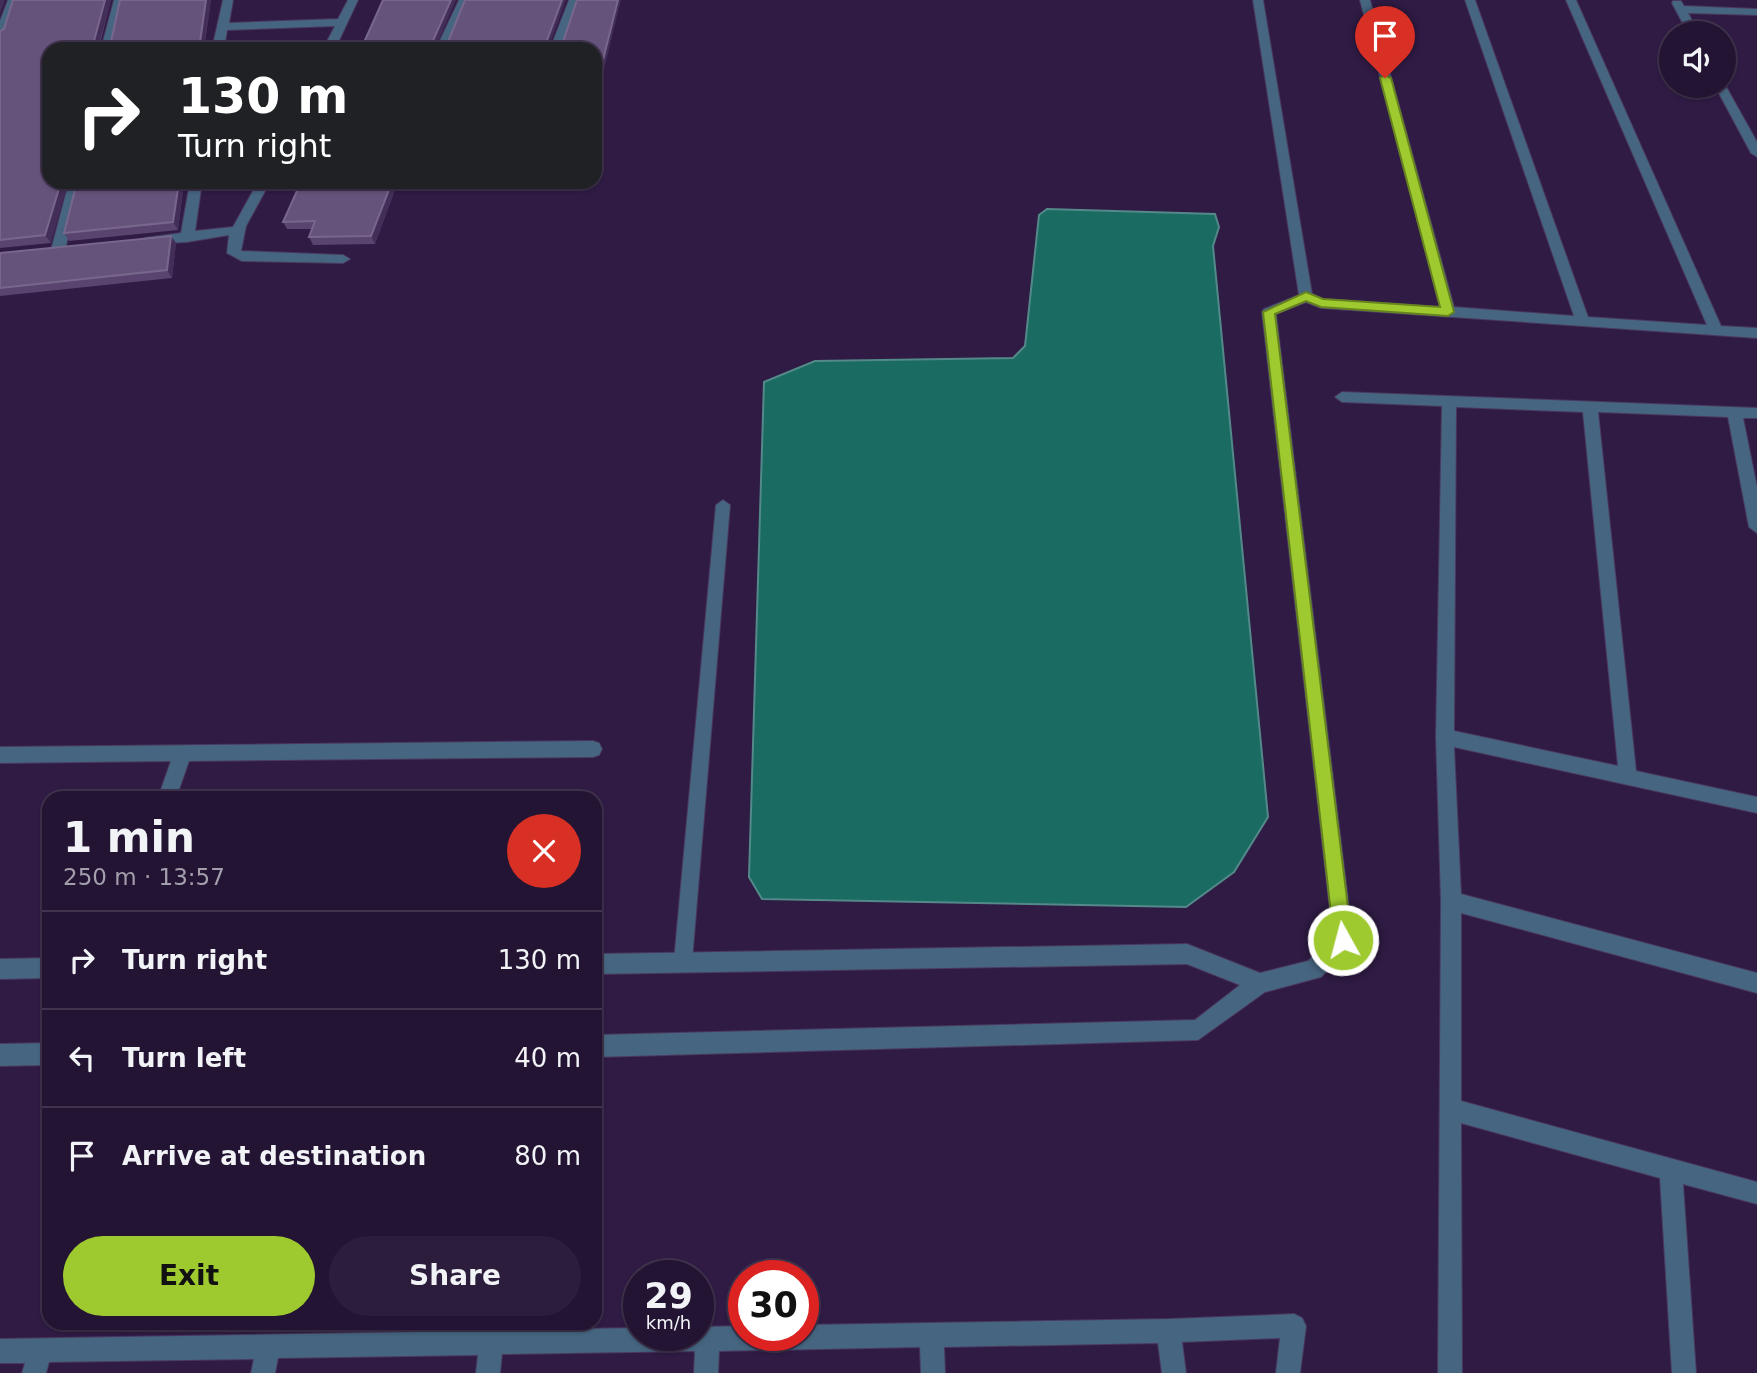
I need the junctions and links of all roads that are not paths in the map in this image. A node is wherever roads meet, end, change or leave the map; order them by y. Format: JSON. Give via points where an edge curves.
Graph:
{"nodes":[{"id":1,"x":13,"y":0,"type":"edge"},
{"id":2,"x":120,"y":0,"type":"edge"},
{"id":3,"x":228,"y":0,"type":"edge"},
{"id":4,"x":352,"y":0,"type":"edge"},
{"id":5,"x":464,"y":0,"type":"edge"},
{"id":6,"x":574,"y":0,"type":"edge"},
{"id":7,"x":1258,"y":0,"type":"edge"},
{"id":8,"x":1364,"y":0,"type":"edge"},
{"id":9,"x":1470,"y":0,"type":"edge"},
{"id":10,"x":1571,"y":0,"type":"edge"},
{"id":11,"x":1678,"y":5,"type":"edge"},
{"id":12,"x":1757,"y":12,"type":"edge"},
{"id":13,"x":1687,"y":21,"type":"edge"},
{"id":14,"x":342,"y":22,"type":"junction"},
{"id":15,"x":222,"y":27,"type":"junction"},
{"id":16,"x":0,"y":36,"type":"edge"},
{"id":17,"x":109,"y":42,"type":"edge"},
{"id":18,"x":219,"y":42,"type":"edge"},
{"id":19,"x":332,"y":42,"type":"edge"},
{"id":20,"x":445,"y":42,"type":"edge"},
{"id":21,"x":559,"y":42,"type":"edge"},
{"id":22,"x":1727,"y":98,"type":"edge"},
{"id":23,"x":1757,"y":153,"type":"edge"},
{"id":24,"x":73,"y":189,"type":"edge"},
{"id":25,"x":196,"y":189,"type":"edge"},
{"id":26,"x":260,"y":189,"type":"edge"},
{"id":27,"x":239,"y":230,"type":"junction"},
{"id":28,"x":187,"y":238,"type":"junction"},
{"id":29,"x":136,"y":243,"type":"edge"},
{"id":30,"x":58,"y":250,"type":"edge"},
{"id":31,"x":343,"y":259,"type":"dead end"},
{"id":32,"x":1306,"y":297,"type":"junction"},
{"id":33,"x":1448,"y":312,"type":"junction"},
{"id":34,"x":1583,"y":321,"type":"junction"},
{"id":35,"x":1716,"y":330,"type":"junction"},
{"id":36,"x":1757,"y":333,"type":"edge"},
{"id":37,"x":1342,"y":397,"type":"dead end"},
{"id":38,"x":1449,"y":401,"type":"junction"},
{"id":39,"x":1590,"y":407,"type":"junction"},
{"id":40,"x":1735,"y":413,"type":"junction"},
{"id":41,"x":1757,"y":413,"type":"edge"},
{"id":42,"x":723,"y":505,"type":"dead end"},
{"id":43,"x":1757,"y":527,"type":"edge"},
{"id":44,"x":1445,"y":737,"type":"junction"},
{"id":45,"x":593,"y":749,"type":"dead end"},
{"id":46,"x":183,"y":753,"type":"junction"},
{"id":47,"x":0,"y":755,"type":"edge"},
{"id":48,"x":1628,"y":777,"type":"junction"},
{"id":49,"x":169,"y":791,"type":"edge"},
{"id":50,"x":1757,"y":805,"type":"edge"},
{"id":51,"x":1451,"y":901,"type":"junction"},
{"id":52,"x":683,"y":961,"type":"junction"},
{"id":53,"x":602,"y":964,"type":"edge"},
{"id":54,"x":42,"y":968,"type":"edge"},
{"id":55,"x":0,"y":969,"type":"edge"},
{"id":56,"x":1260,"y":983,"type":"junction"},
{"id":57,"x":1757,"y":983,"type":"edge"},
{"id":58,"x":602,"y":1046,"type":"edge"},
{"id":59,"x":42,"y":1054,"type":"edge"},
{"id":60,"x":0,"y":1055,"type":"edge"},
{"id":61,"x":1450,"y":1109,"type":"junction"},
{"id":62,"x":1671,"y":1169,"type":"junction"},
{"id":63,"x":1757,"y":1193,"type":"edge"},
{"id":64,"x":1169,"y":1331,"type":"junction"},
{"id":65,"x":493,"y":1333,"type":"edge"},
{"id":66,"x":932,"y":1335,"type":"junction"},
{"id":67,"x":623,"y":1337,"type":"edge"},
{"id":68,"x":714,"y":1339,"type":"edge"},
{"id":69,"x":269,"y":1347,"type":"junction"},
{"id":70,"x":0,"y":1351,"type":"edge"},
{"id":71,"x":707,"y":1351,"type":"edge"},
{"id":72,"x":37,"y":1362,"type":"edge"},
{"id":73,"x":262,"y":1373,"type":"edge"},
{"id":74,"x":488,"y":1373,"type":"edge"},
{"id":75,"x":706,"y":1373,"type":"edge"},
{"id":76,"x":933,"y":1373,"type":"edge"},
{"id":77,"x":1174,"y":1373,"type":"edge"},
{"id":78,"x":1288,"y":1373,"type":"edge"},
{"id":79,"x":1450,"y":1373,"type":"edge"},
{"id":80,"x":1684,"y":1373,"type":"edge"}],
"edges":[{"from":1,"to":16,"type":"street"},
{"from":2,"to":17,"type":"street"},
{"from":3,"to":15,"type":"street"},
{"from":4,"to":14,"type":"street"},
{"from":5,"to":20,"type":"street"},
{"from":6,"to":21,"type":"street"},
{"from":7,"to":32,"type":"street"},
{"from":8,"to":33,"type":"street"},
{"from":9,"to":34,"type":"street"},
{"from":10,"to":35,"type":"street"},
{"from":11,"to":12,"type":"street"},
{"from":11,"to":13,"type":"street"},
{"from":14,"to":15,"type":"street"},
{"from":14,"to":19,"type":"street"},
{"from":15,"to":18,"type":"street"},
{"from":22,"to":23,"type":"street"},
{"from":24,"to":30,"type":"street"},
{"from":25,"to":28,"type":"street"},
{"from":26,"to":27,"type":"street"},
{"from":27,"to":28,"type":"street"},
{"from":27,"to":31,"type":"street","via":[[233,246],[234,253],[242,257]]},
{"from":28,"to":29,"type":"street"},
{"from":32,"to":33,"type":"street","via":[[1321,303]]},
{"from":32,"to":56,"type":"street","via":[[1269,312],[1343,940],[1314,970]]},
{"from":33,"to":34,"type":"street"},
{"from":34,"to":35,"type":"street"},
{"from":35,"to":36,"type":"street"},
{"from":37,"to":38,"type":"street"},
{"from":38,"to":39,"type":"street"},
{"from":38,"to":44,"type":"street"},
{"from":39,"to":40,"type":"street"},
{"from":39,"to":48,"type":"street"},
{"from":40,"to":41,"type":"street"},
{"from":40,"to":43,"type":"street"},
{"from":42,"to":52,"type":"lane"},
{"from":44,"to":48,"type":"street"},
{"from":44,"to":51,"type":"street"},
{"from":45,"to":46,"type":"street"},
{"from":46,"to":47,"type":"street"},
{"from":46,"to":49,"type":"street"},
{"from":48,"to":50,"type":"street"},
{"from":51,"to":57,"type":"street"},
{"from":51,"to":61,"type":"street"},
{"from":52,"to":53,"type":"street"},
{"from":52,"to":56,"type":"street","via":[[1187,954]]},
{"from":54,"to":55,"type":"street"},
{"from":56,"to":58,"type":"street","via":[[1198,1030]]},
{"from":59,"to":60,"type":"street"},
{"from":61,"to":62,"type":"street"},
{"from":61,"to":79,"type":"street"},
{"from":62,"to":63,"type":"street"},
{"from":62,"to":80,"type":"street"},
{"from":64,"to":66,"type":"street"},
{"from":64,"to":77,"type":"street"},
{"from":64,"to":78,"type":"street","via":[[1294,1326]]},
{"from":65,"to":67,"type":"street"},
{"from":65,"to":69,"type":"street"},
{"from":65,"to":74,"type":"street"},
{"from":66,"to":68,"type":"street"},
{"from":66,"to":76,"type":"street"},
{"from":69,"to":72,"type":"street"},
{"from":69,"to":73,"type":"street"},
{"from":70,"to":72,"type":"street"},
{"from":71,"to":75,"type":"street"}]}
